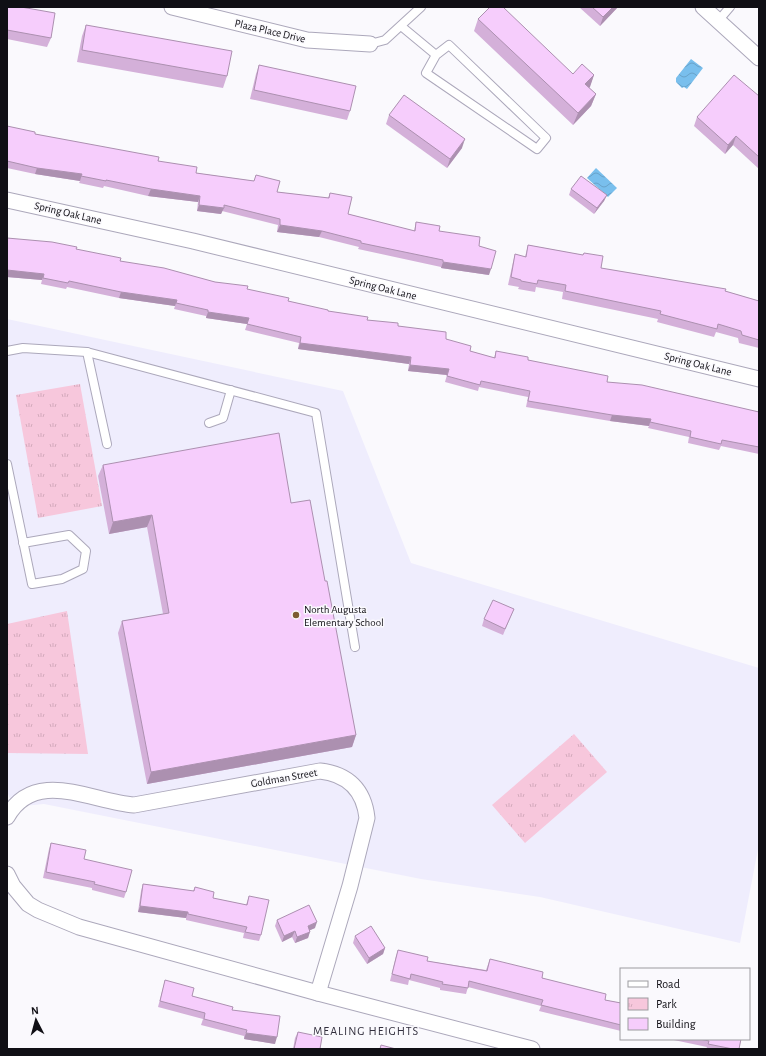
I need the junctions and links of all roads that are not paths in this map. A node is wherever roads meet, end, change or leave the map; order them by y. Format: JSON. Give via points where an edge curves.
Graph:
{"nodes":[{"id":1,"x":172,"y":7,"type":"edge"},
{"id":2,"x":421,"y":7,"type":"edge"},
{"id":3,"x":703,"y":7,"type":"edge"},
{"id":4,"x":730,"y":7,"type":"edge"},
{"id":5,"x":718,"y":21,"type":"junction"},
{"id":6,"x":401,"y":26,"type":"junction"},
{"id":7,"x":370,"y":44,"type":"joint"},
{"id":8,"x":436,"y":55,"type":"junction"},
{"id":9,"x":759,"y":58,"type":"edge"},
{"id":10,"x":7,"y":200,"type":"edge"},
{"id":11,"x":7,"y":351,"type":"edge"},
{"id":12,"x":87,"y":352,"type":"junction"},
{"id":13,"x":759,"y":379,"type":"edge"},
{"id":14,"x":232,"y":390,"type":"junction"},
{"id":15,"x":210,"y":423,"type":"dead end"},
{"id":16,"x":107,"y":444,"type":"dead end"},
{"id":17,"x":7,"y":464,"type":"edge"},
{"id":18,"x":23,"y":543,"type":"junction"},
{"id":19,"x":354,"y":647,"type":"dead end"},
{"id":20,"x":7,"y":817,"type":"edge"},
{"id":21,"x":7,"y":874,"type":"edge"},
{"id":22,"x":318,"y":994,"type":"junction"},
{"id":23,"x":532,"y":1049,"type":"edge"}],
"edges":[{"from":1,"to":7,"type":"street","name":"Plaza Place Drive","via":[[307,40]]},
{"from":2,"to":6,"type":"lane"},
{"from":3,"to":5,"type":"street"},
{"from":4,"to":5,"type":"lane"},
{"from":5,"to":9,"type":"street"},
{"from":6,"to":7,"type":"lane","via":[[385,40]]},
{"from":6,"to":8,"type":"lane"},
{"from":8,"to":8,"type":"lane","via":[[426,73],[537,149],[546,138],[449,45]]},
{"from":10,"to":13,"type":"street","name":"Spring Oak Lane","via":[[193,241]]},
{"from":11,"to":12,"type":"lane","via":[[23,348]]},
{"from":12,"to":14,"type":"lane"},
{"from":12,"to":16,"type":"lane"},
{"from":14,"to":15,"type":"lane","via":[[223,418]]},
{"from":14,"to":19,"type":"lane","via":[[316,413]]},
{"from":17,"to":18,"type":"lane"},
{"from":18,"to":18,"type":"lane","via":[[32,584],[62,579],[83,569],[86,551],[69,535]]},
{"from":20,"to":22,"type":"street","name":"Goldman Street","via":[[21,799],[42,792],[69,791],[134,806],[320,771],[341,775],[357,788],[367,818]]},
{"from":21,"to":22,"type":"street","via":[[28,904],[79,928]]},
{"from":22,"to":23,"type":"street"}]}
